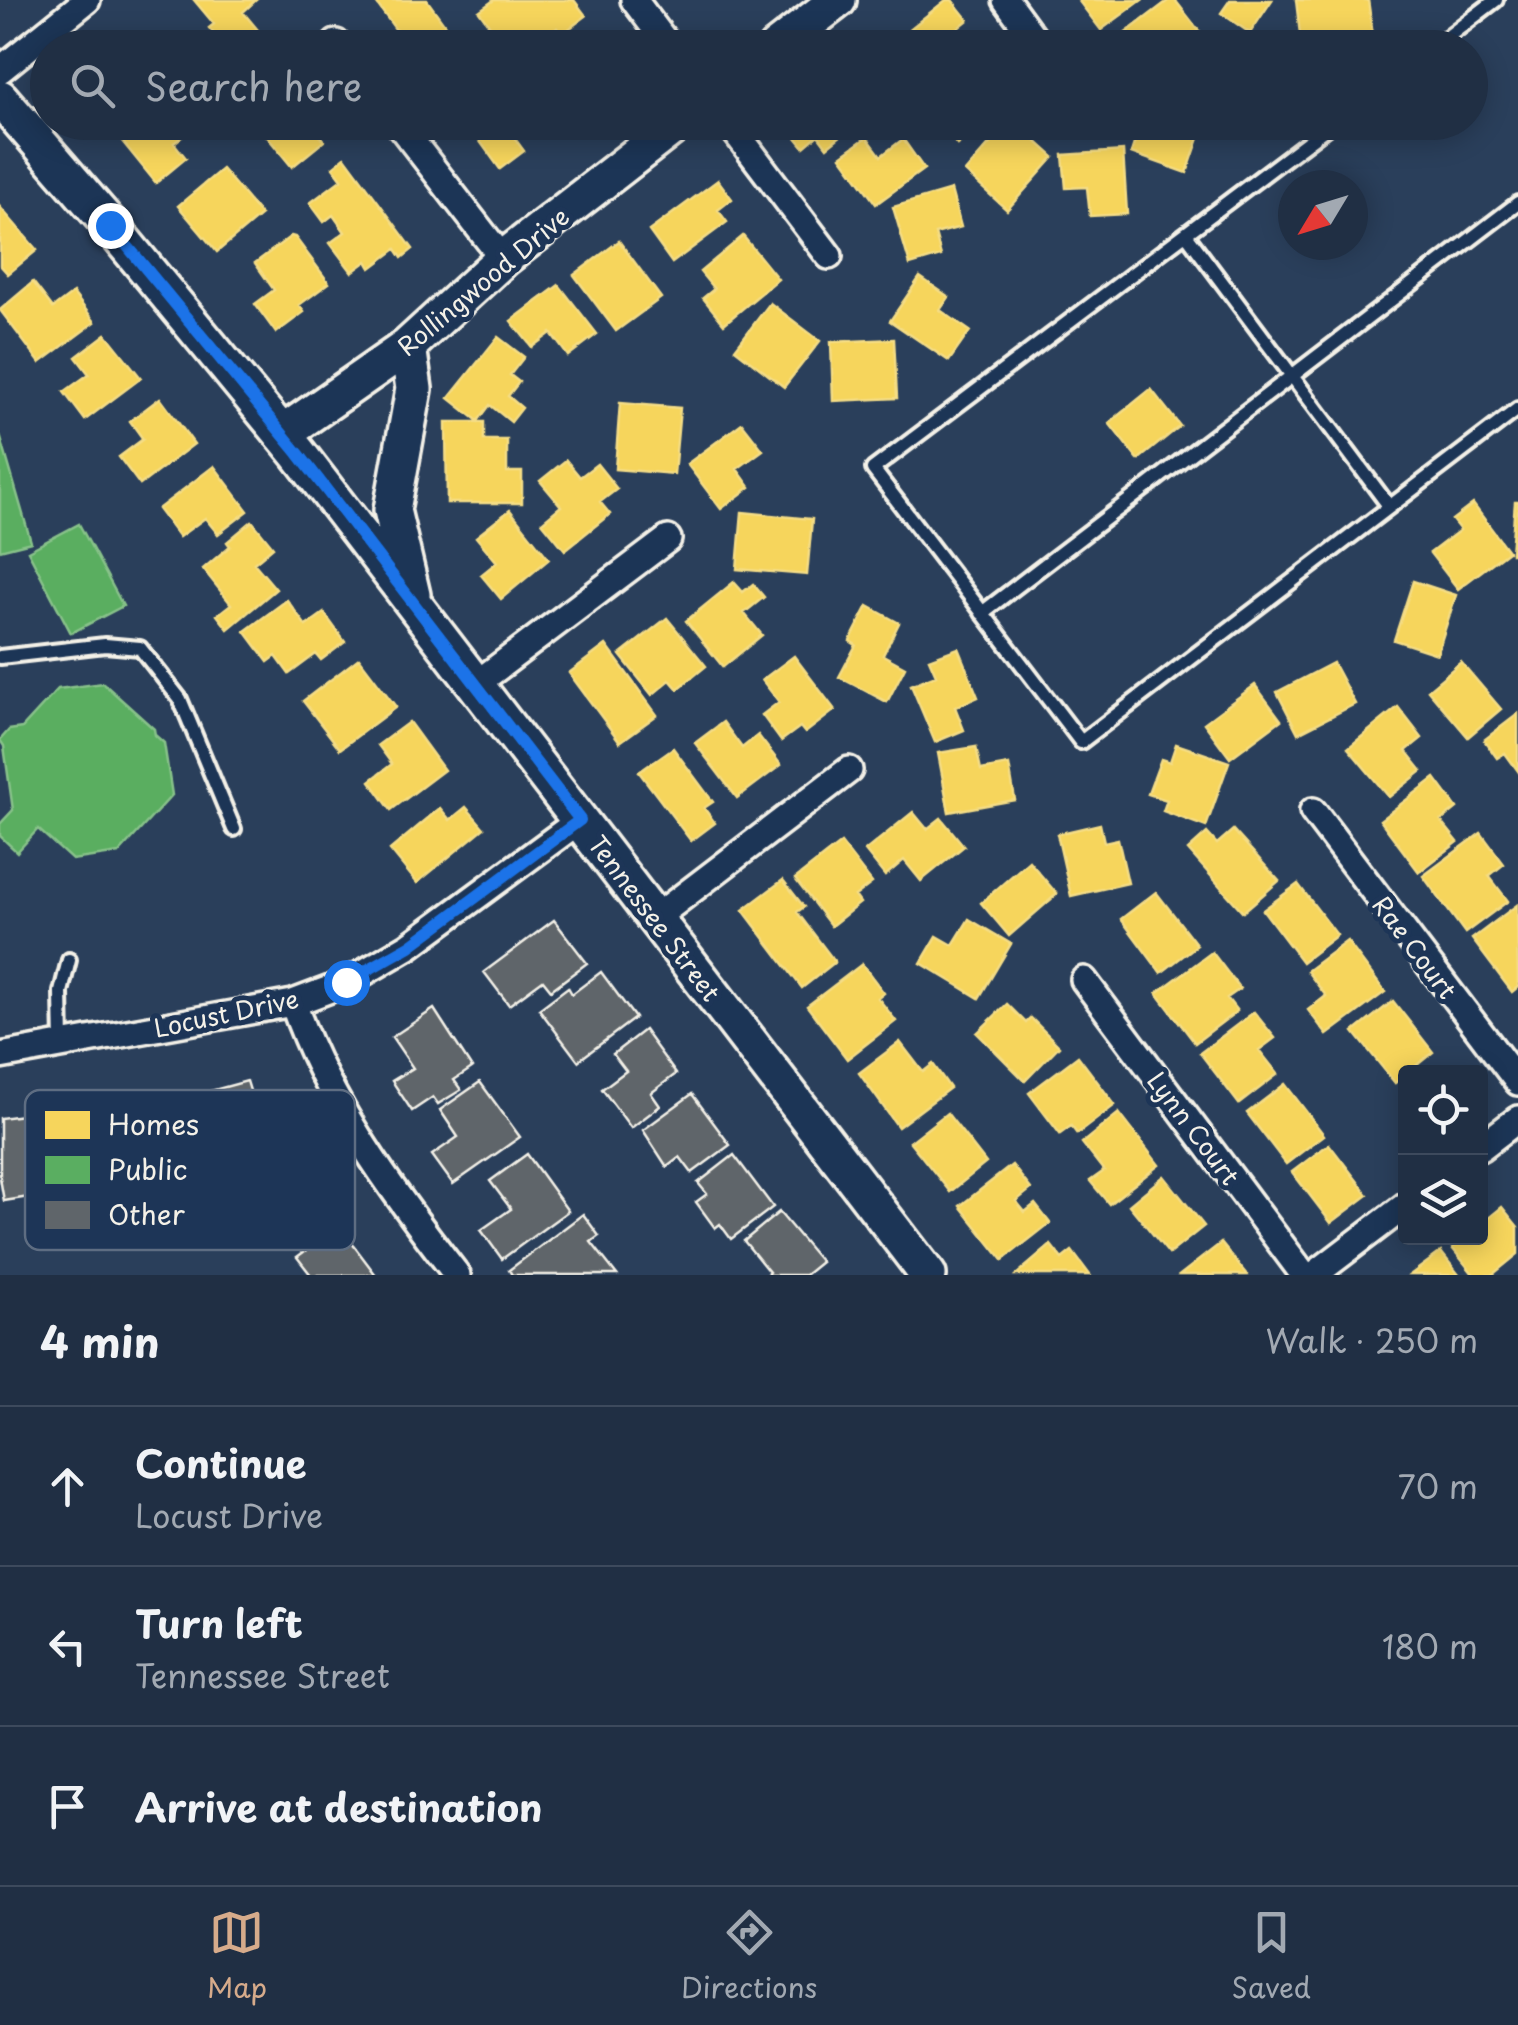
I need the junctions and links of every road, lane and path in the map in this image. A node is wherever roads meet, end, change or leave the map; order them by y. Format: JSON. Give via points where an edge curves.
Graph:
{"nodes":[{"id":1,"x":87,"y":0,"type":"edge"},
{"id":2,"x":634,"y":0,"type":"edge"},
{"id":3,"x":838,"y":0,"type":"edge"},
{"id":4,"x":1006,"y":0,"type":"edge"},
{"id":5,"x":1496,"y":0,"type":"edge"},
{"id":6,"x":50,"y":30,"type":"edge"},
{"id":7,"x":656,"y":30,"type":"edge"},
{"id":8,"x":799,"y":30,"type":"edge"},
{"id":9,"x":1028,"y":30,"type":"edge"},
{"id":10,"x":1457,"y":30,"type":"edge"},
{"id":11,"x":30,"y":46,"type":"edge"},
{"id":12,"x":0,"y":70,"type":"edge"},
{"id":13,"x":0,"y":98,"type":"edge"},
{"id":14,"x":30,"y":133,"type":"edge"},
{"id":15,"x":36,"y":140,"type":"edge"},
{"id":16,"x":412,"y":140,"type":"edge"},
{"id":17,"x":656,"y":140,"type":"edge"},
{"id":18,"x":742,"y":140,"type":"edge"},
{"id":19,"x":1310,"y":140,"type":"edge"},
{"id":20,"x":1518,"y":203,"type":"edge"},
{"id":21,"x":1186,"y":234,"type":"junction"},
{"id":22,"x":829,"y":256,"type":"dead end"},
{"id":23,"x":503,"y":259,"type":"junction"},
{"id":24,"x":408,"y":346,"type":"junction"},
{"id":25,"x":1292,"y":375,"type":"junction"},
{"id":26,"x":1518,"y":409,"type":"edge"},
{"id":27,"x":282,"y":434,"type":"junction"},
{"id":28,"x":1389,"y":506,"type":"junction"},
{"id":29,"x":668,"y":538,"type":"dead end"},
{"id":30,"x":414,"y":605,"type":"junction"},
{"id":31,"x":982,"y":613,"type":"junction"},
{"id":32,"x":0,"y":657,"type":"edge"},
{"id":33,"x":476,"y":684,"type":"junction"},
{"id":34,"x":849,"y":770,"type":"dead end"},
{"id":35,"x":1313,"y":812,"type":"dead end"},
{"id":36,"x":580,"y":820,"type":"junction"},
{"id":37,"x":234,"y":829,"type":"dead end"},
{"id":38,"x":655,"y":918,"type":"junction"},
{"id":39,"x":69,"y":960,"type":"dead end"},
{"id":40,"x":1084,"y":980,"type":"dead end"},
{"id":41,"x":292,"y":1002,"type":"junction"},
{"id":42,"x":62,"y":1045,"type":"junction"},
{"id":43,"x":0,"y":1056,"type":"edge"},
{"id":44,"x":1518,"y":1082,"type":"edge"},
{"id":45,"x":332,"y":1090,"type":"edge"},
{"id":46,"x":1518,"y":1119,"type":"edge"},
{"id":47,"x":355,"y":1132,"type":"edge"},
{"id":48,"x":1488,"y":1142,"type":"edge"},
{"id":49,"x":1398,"y":1211,"type":"edge"},
{"id":50,"x":457,"y":1275,"type":"edge"},
{"id":51,"x":928,"y":1275,"type":"edge"},
{"id":52,"x":1304,"y":1275,"type":"edge"},
{"id":53,"x":1314,"y":1275,"type":"edge"}],
"edges":[{"from":1,"to":6,"type":"street"},
{"from":2,"to":7,"type":"street"},
{"from":3,"to":8,"type":"main road"},
{"from":4,"to":9,"type":"street"},
{"from":5,"to":10,"type":"lane"},
{"from":11,"to":12,"type":"street"},
{"from":13,"to":14,"type":"main road","name":"Tennessee Street"},
{"from":15,"to":27,"type":"main road","name":"Tennessee Street"},
{"from":16,"to":23,"type":"street"},
{"from":17,"to":23,"type":"main road","name":"Rollingwood Drive"},
{"from":18,"to":22,"type":"street"},
{"from":19,"to":21,"type":"lane"},
{"from":20,"to":25,"type":"lane"},
{"from":21,"to":25,"type":"lane"},
{"from":21,"to":31,"type":"lane","via":[[872,470]]},
{"from":23,"to":24,"type":"main road","name":"Rollingwood Drive"},
{"from":24,"to":27,"type":"main road","name":"Rollingwood Drive"},
{"from":24,"to":30,"type":"main road","via":[[414,389],[392,510]]},
{"from":25,"to":28,"type":"lane"},
{"from":25,"to":31,"type":"lane"},
{"from":26,"to":28,"type":"lane"},
{"from":27,"to":30,"type":"main road","name":"Tennessee Street"},
{"from":28,"to":31,"type":"lane","via":[[1082,742]]},
{"from":29,"to":33,"type":"street"},
{"from":30,"to":33,"type":"main road","name":"Tennessee Street"},
{"from":32,"to":37,"type":"lane","via":[[105,645],[140,648],[180,699]]},
{"from":33,"to":36,"type":"main road","name":"Tennessee Street"},
{"from":34,"to":38,"type":"street"},
{"from":35,"to":44,"type":"street","name":"Rae Court"},
{"from":36,"to":38,"type":"main road","name":"Tennessee Street"},
{"from":36,"to":41,"type":"street","name":"Locust Drive","via":[[410,946],[346,982]]},
{"from":38,"to":51,"type":"main road","name":"Tennessee Street"},
{"from":39,"to":42,"type":"lane","via":[[61,992]]},
{"from":40,"to":52,"type":"street","name":"Lynn Court"},
{"from":41,"to":42,"type":"street","name":"Locust Drive"},
{"from":41,"to":45,"type":"street"},
{"from":42,"to":43,"type":"street","name":"Locust Drive"},
{"from":46,"to":48,"type":"street"},
{"from":47,"to":50,"type":"street"},
{"from":49,"to":53,"type":"street"}]}
